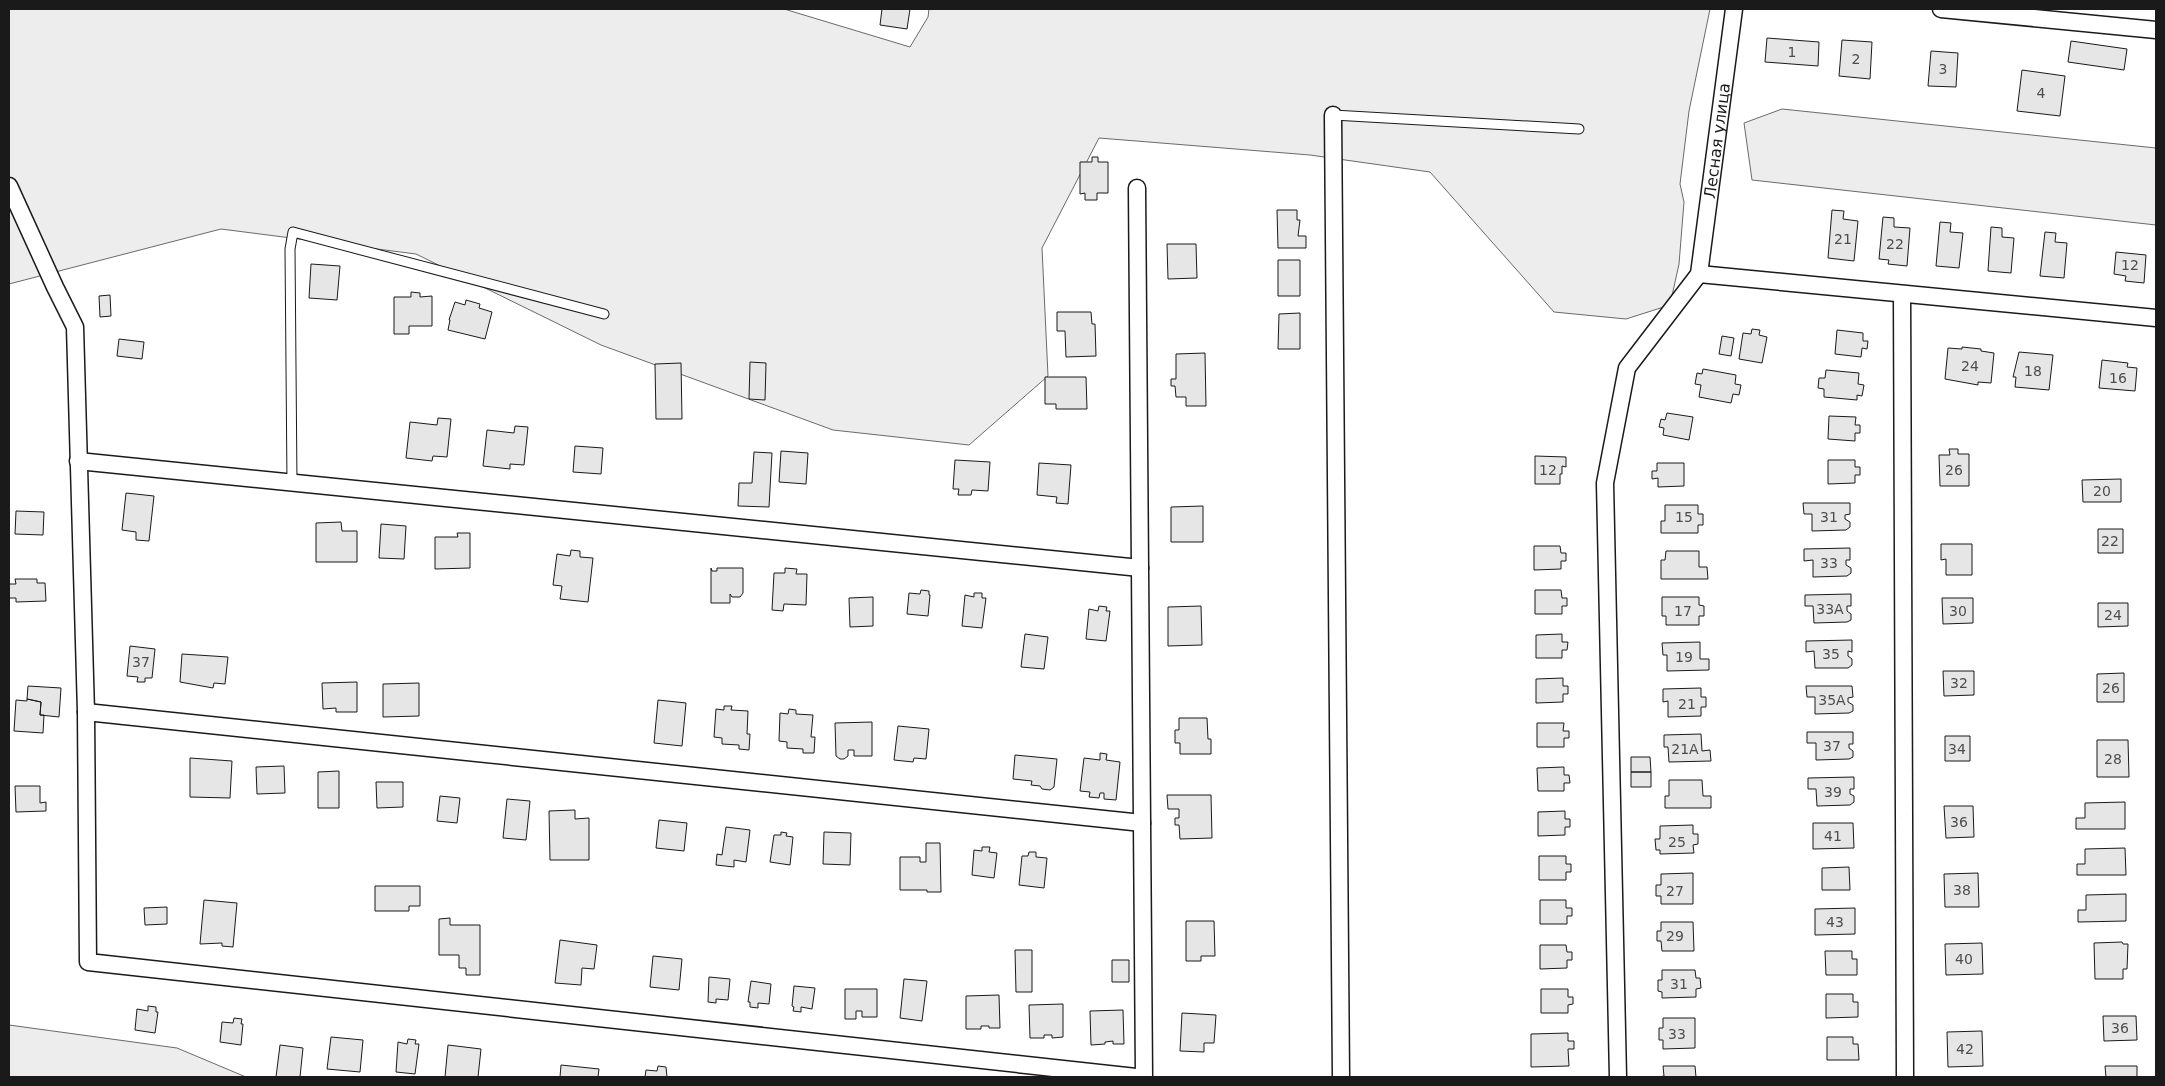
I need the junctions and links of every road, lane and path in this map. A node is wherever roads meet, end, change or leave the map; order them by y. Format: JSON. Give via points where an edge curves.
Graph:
{"nodes":[{"id":1,"x":1734,"y":9,"type":"edge"},
{"id":2,"x":1941,"y":9,"type":"edge"},
{"id":3,"x":2035,"y":13,"type":"edge"},
{"id":4,"x":2156,"y":30,"type":"edge"},
{"id":5,"x":1333,"y":115,"type":"joint"},
{"id":6,"x":1579,"y":129,"type":"dead end"},
{"id":7,"x":9,"y":186,"type":"edge"},
{"id":8,"x":1137,"y":188,"type":"dead end"},
{"id":9,"x":1699,"y":274,"type":"junction"},
{"id":10,"x":1902,"y":294,"type":"junction"},
{"id":11,"x":604,"y":314,"type":"dead end"},
{"id":12,"x":2156,"y":318,"type":"edge"},
{"id":13,"x":78,"y":461,"type":"junction"},
{"id":14,"x":292,"y":482,"type":"junction"},
{"id":15,"x":1140,"y":568,"type":"junction"},
{"id":16,"x":86,"y":712,"type":"junction"},
{"id":17,"x":1142,"y":822,"type":"junction"},
{"id":18,"x":1136,"y":1077,"type":"edge"},
{"id":19,"x":1144,"y":1077,"type":"edge"},
{"id":20,"x":1341,"y":1077,"type":"edge"},
{"id":21,"x":1618,"y":1077,"type":"edge"},
{"id":22,"x":1905,"y":1077,"type":"edge"}],
"edges":[{"from":1,"to":9,"type":"street","name":"Лесная улица"},
{"from":2,"to":3,"type":"street"},
{"from":3,"to":4,"type":"street"},
{"from":5,"to":6,"type":"lane"},
{"from":5,"to":20,"type":"street"},
{"from":7,"to":13,"type":"street","via":[[75,327]]},
{"from":8,"to":15,"type":"street"},
{"from":9,"to":10,"type":"street"},
{"from":9,"to":21,"type":"street","via":[[1627,368],[1604,482]]},
{"from":10,"to":12,"type":"street"},
{"from":10,"to":22,"type":"street"},
{"from":11,"to":14,"type":"lane","via":[[293,232],[290,249]]},
{"from":13,"to":14,"type":"street"},
{"from":13,"to":16,"type":"street"},
{"from":14,"to":15,"type":"street"},
{"from":15,"to":17,"type":"street"},
{"from":16,"to":17,"type":"street"},
{"from":16,"to":18,"type":"street","via":[[88,962]]},
{"from":17,"to":19,"type":"street"}]}
